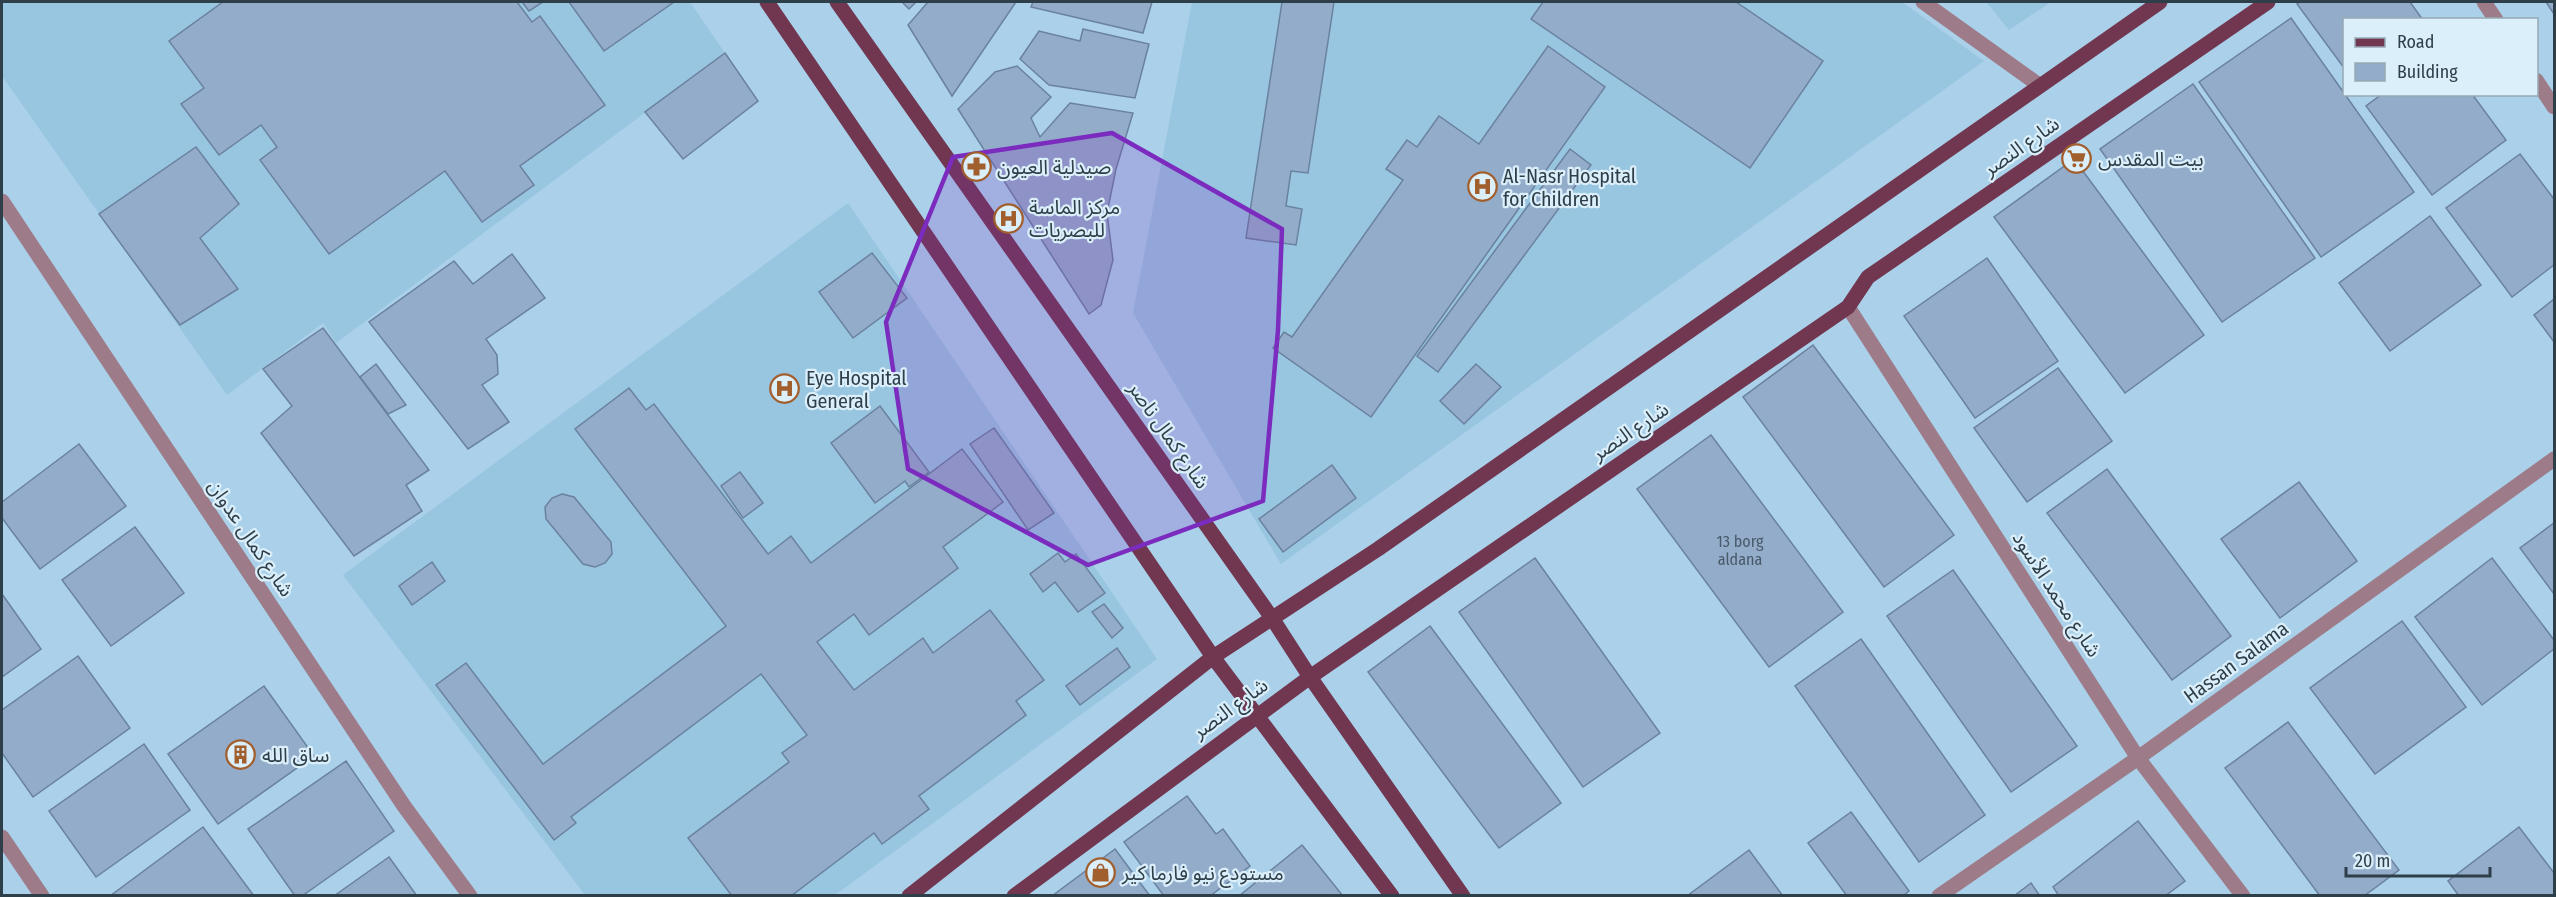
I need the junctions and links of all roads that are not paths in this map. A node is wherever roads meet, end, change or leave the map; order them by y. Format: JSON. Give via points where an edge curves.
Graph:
{"nodes":[{"id":1,"x":767,"y":2,"type":"edge"},
{"id":2,"x":837,"y":2,"type":"edge"},
{"id":3,"x":1923,"y":2,"type":"edge"},
{"id":4,"x":2160,"y":2,"type":"edge"},
{"id":5,"x":2268,"y":2,"type":"edge"},
{"id":6,"x":2484,"y":2,"type":"edge"},
{"id":7,"x":2495,"y":18,"type":"edge"},
{"id":8,"x":2538,"y":83,"type":"edge"},
{"id":9,"x":2039,"y":85,"type":"junction"},
{"id":10,"x":2554,"y":107,"type":"edge"},
{"id":11,"x":2,"y":201,"type":"edge"},
{"id":12,"x":1848,"y":307,"type":"junction"},
{"id":13,"x":2554,"y":459,"type":"edge"},
{"id":14,"x":1272,"y":618,"type":"junction"},
{"id":15,"x":1214,"y":657,"type":"junction"},
{"id":16,"x":1310,"y":677,"type":"junction"},
{"id":17,"x":1258,"y":714,"type":"junction"},
{"id":18,"x":2138,"y":758,"type":"junction"},
{"id":19,"x":2,"y":837,"type":"edge"},
{"id":20,"x":42,"y":896,"type":"edge"},
{"id":21,"x":470,"y":896,"type":"edge"},
{"id":22,"x":909,"y":896,"type":"edge"},
{"id":23,"x":1014,"y":896,"type":"edge"},
{"id":24,"x":1392,"y":896,"type":"edge"},
{"id":25,"x":1463,"y":896,"type":"edge"},
{"id":26,"x":1939,"y":896,"type":"edge"},
{"id":27,"x":2243,"y":896,"type":"edge"}],
"edges":[{"from":1,"to":15,"type":"main road"},
{"from":2,"to":14,"type":"main road","name":"شارع كمال ناصر"},
{"from":3,"to":9,"type":"street"},
{"from":4,"to":9,"type":"main road","name":"شارع النصر"},
{"from":5,"to":12,"type":"main road","name":"شارع النصر","via":[[1868,277]]},
{"from":6,"to":7,"type":"street"},
{"from":8,"to":10,"type":"street"},
{"from":9,"to":14,"type":"main road","name":"شارع النصر","via":[[1407,529]]},
{"from":11,"to":21,"type":"street","name":"شارع كمال عدوان","via":[[404,806]]},
{"from":12,"to":16,"type":"main road","name":"شارع النصر"},
{"from":12,"to":18,"type":"street","name":"شارع محمد الأسود"},
{"from":13,"to":18,"type":"street","name":"Hassan Salama"},
{"from":14,"to":15,"type":"main road","name":"شارع النصر"},
{"from":14,"to":16,"type":"main road","name":"شارع كمال ناصر"},
{"from":15,"to":17,"type":"main road"},
{"from":15,"to":22,"type":"main road","name":"شارع النصر"},
{"from":16,"to":17,"type":"main road","name":"شارع النصر"},
{"from":16,"to":25,"type":"main road","name":"شارع كمال ناصر"},
{"from":17,"to":23,"type":"main road","name":"شارع النصر"},
{"from":17,"to":24,"type":"main road"},
{"from":18,"to":26,"type":"street","name":"Hassan Salama"},
{"from":18,"to":27,"type":"street","name":"شارع محمد الأسود"},
{"from":19,"to":20,"type":"street"}]}
